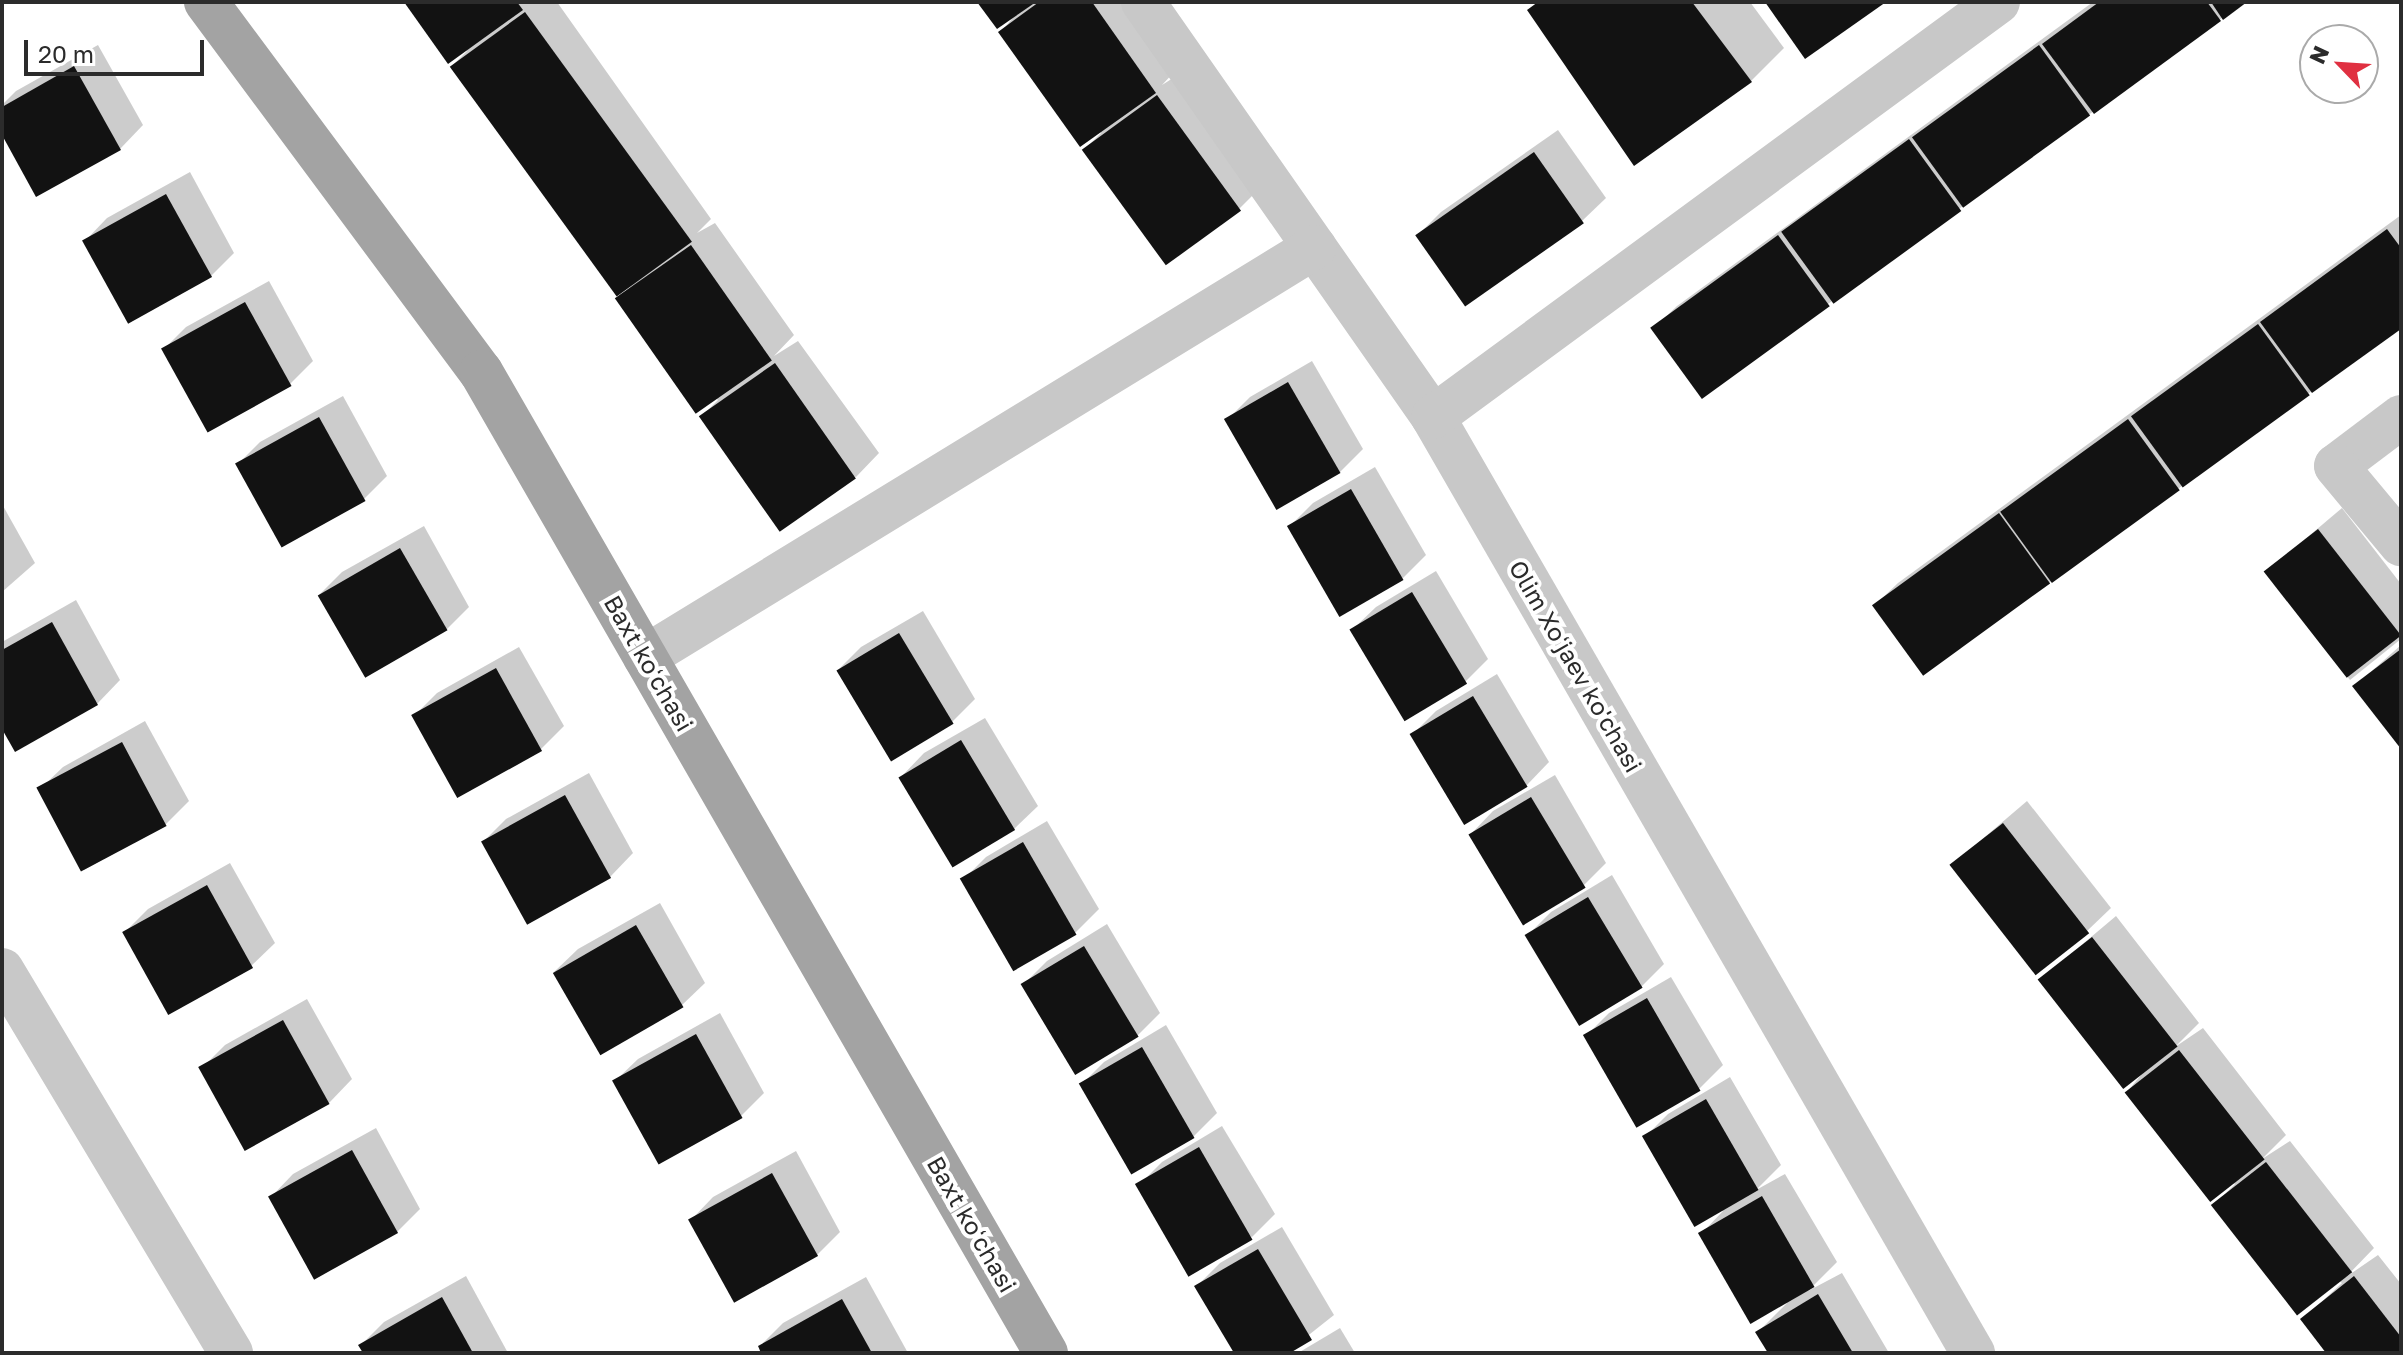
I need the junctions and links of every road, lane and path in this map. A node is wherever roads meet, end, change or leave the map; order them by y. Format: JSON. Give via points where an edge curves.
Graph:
{"nodes":[{"id":1,"x":206,"y":2,"type":"edge"},
{"id":2,"x":1143,"y":2,"type":"edge"},
{"id":3,"x":1998,"y":2,"type":"edge"},
{"id":4,"x":1315,"y":247,"type":"junction"},
{"id":5,"x":1433,"y":417,"type":"junction"},
{"id":6,"x":2401,"y":417,"type":"edge"},
{"id":7,"x":2401,"y":544,"type":"edge"},
{"id":8,"x":645,"y":657,"type":"junction"},
{"id":9,"x":2,"y":970,"type":"edge"},
{"id":10,"x":231,"y":1353,"type":"edge"},
{"id":11,"x":1046,"y":1353,"type":"edge"},
{"id":12,"x":1973,"y":1353,"type":"edge"}],
"edges":[{"from":1,"to":8,"type":"main road","name":"Baxt koʻchasi","via":[[481,372]]},
{"from":2,"to":4,"type":"street","name":"Olim Xoʻjaev ko'chasi"},
{"from":3,"to":5,"type":"street"},
{"from":4,"to":5,"type":"street","name":"Olim Xoʻjaev ko'chasi"},
{"from":4,"to":8,"type":"street"},
{"from":5,"to":12,"type":"street","name":"Olim Xoʻjaev ko'chasi"},
{"from":6,"to":7,"type":"street","via":[[2336,466]]},
{"from":8,"to":11,"type":"main road","name":"Baxt koʻchasi"},
{"from":9,"to":10,"type":"street"}]}
